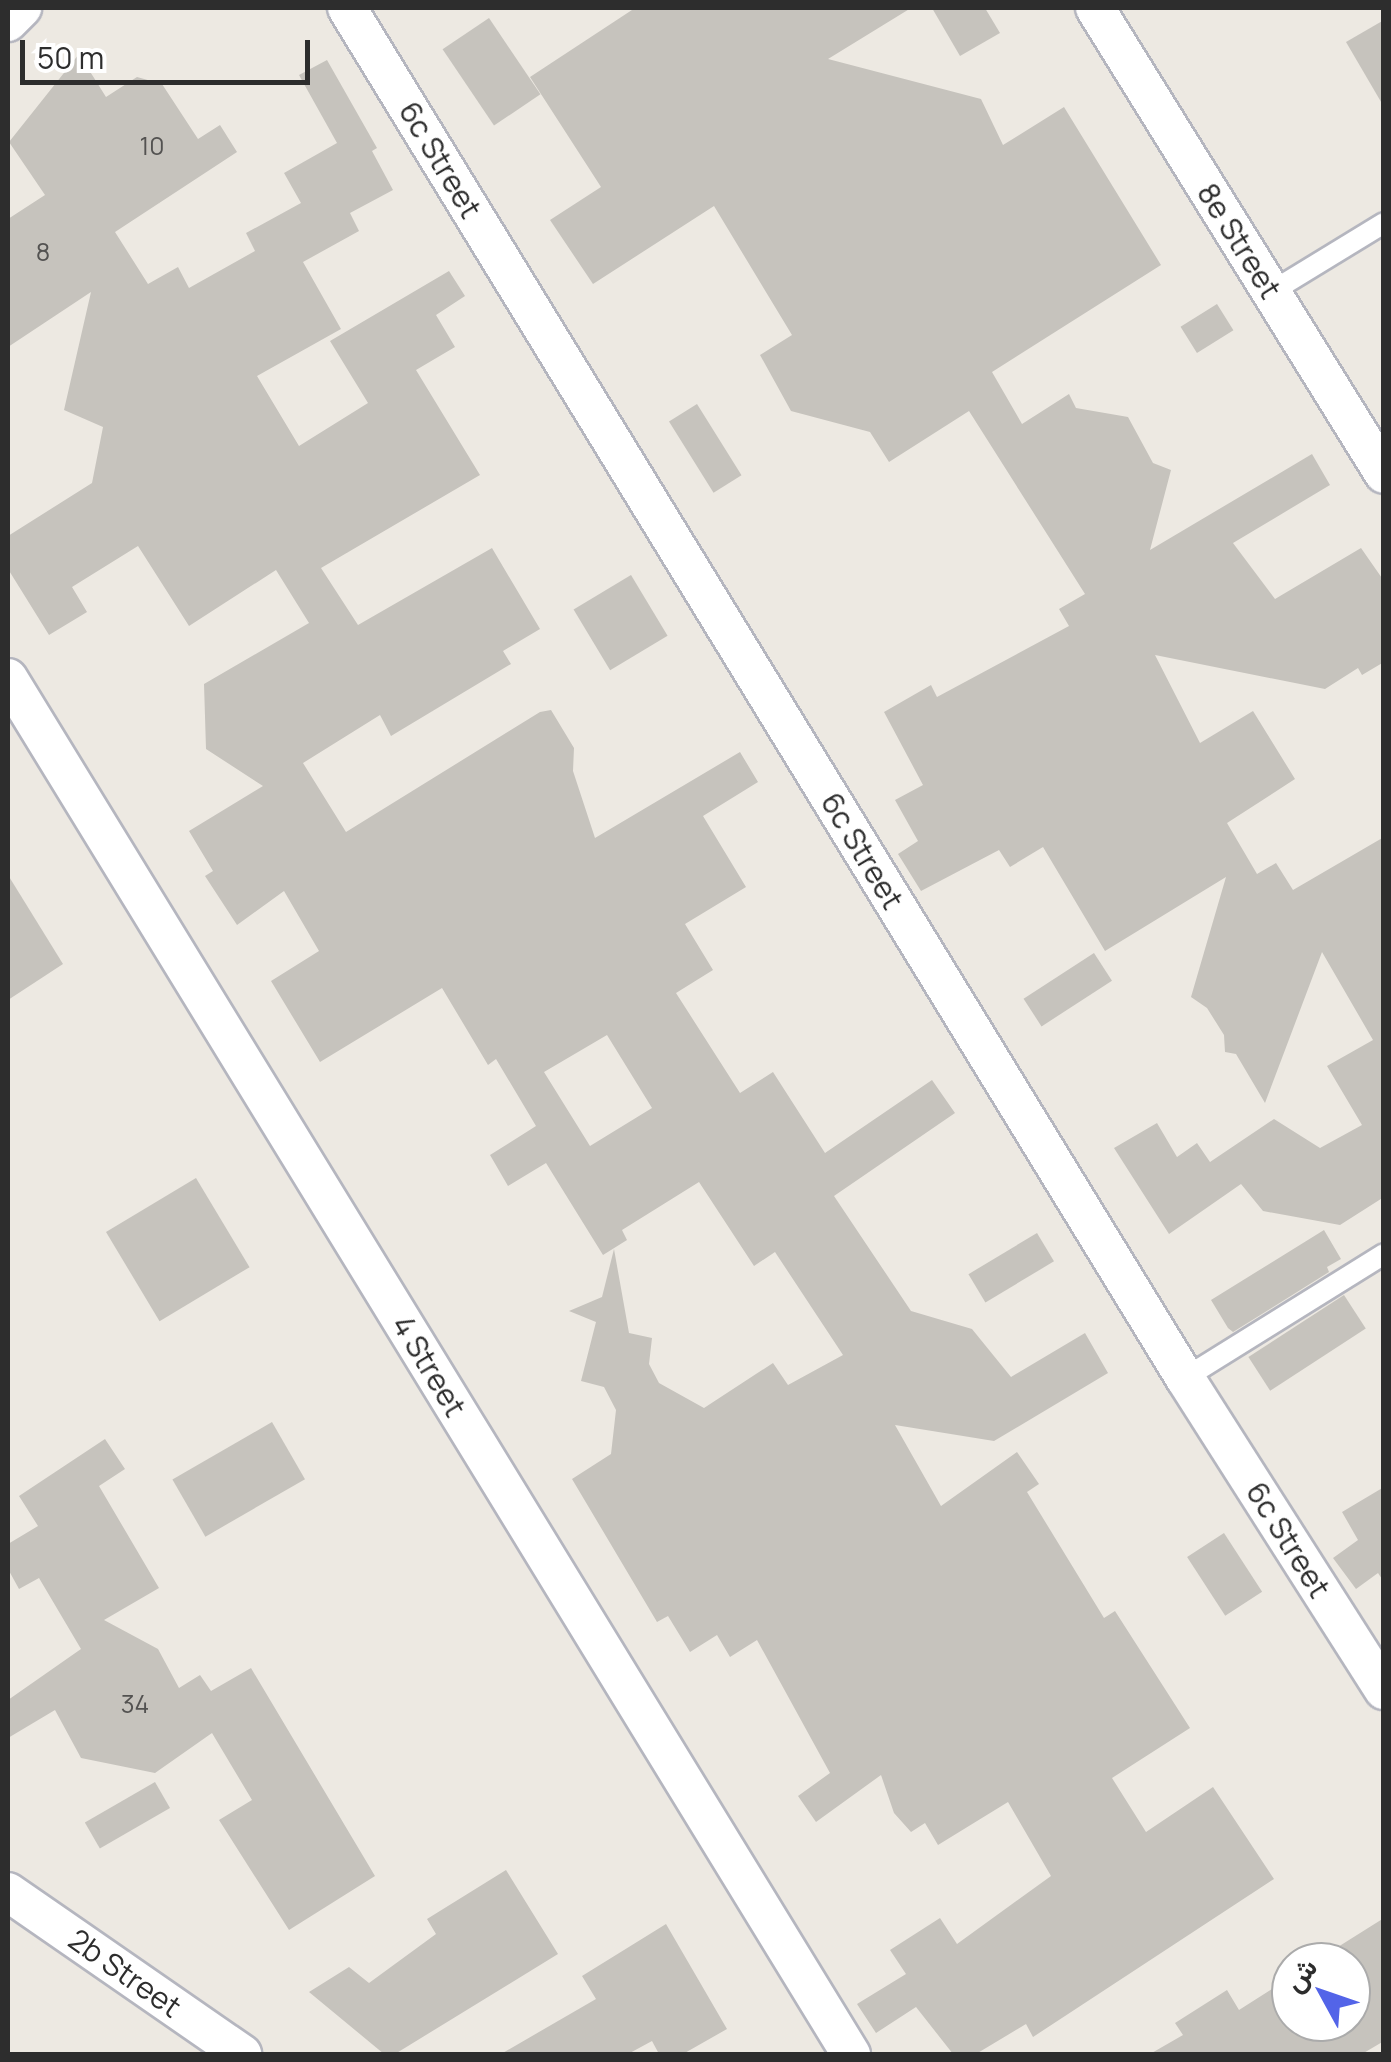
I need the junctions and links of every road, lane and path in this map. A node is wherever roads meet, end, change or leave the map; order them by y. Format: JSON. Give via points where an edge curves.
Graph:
{"nodes":[{"id":1,"x":22,"y":8,"type":"edge"},
{"id":2,"x":346,"y":8,"type":"edge"},
{"id":3,"x":1096,"y":8,"type":"edge"},
{"id":4,"x":8,"y":22,"type":"edge"},
{"id":5,"x":1384,"y":222,"type":"edge"},
{"id":6,"x":1271,"y":292,"type":"junction"},
{"id":7,"x":1384,"y":474,"type":"edge"},
{"id":8,"x":8,"y":678,"type":"edge"},
{"id":9,"x":1384,"y":1254,"type":"edge"},
{"id":10,"x":1185,"y":1378,"type":"junction"},
{"id":11,"x":1384,"y":1690,"type":"edge"},
{"id":12,"x":8,"y":1892,"type":"edge"},
{"id":13,"x":242,"y":2054,"type":"edge"},
{"id":14,"x":851,"y":2054,"type":"edge"}],
"edges":[{"from":1,"to":4,"type":"street"},
{"from":2,"to":10,"type":"street","name":"6c Street"},
{"from":3,"to":6,"type":"street","name":"8e Street"},
{"from":5,"to":6,"type":"lane"},
{"from":6,"to":7,"type":"street","name":"8e Street"},
{"from":8,"to":14,"type":"street","name":"4 Street"},
{"from":9,"to":10,"type":"lane"},
{"from":10,"to":11,"type":"street","name":"6c Street"},
{"from":12,"to":13,"type":"street","name":"2b Street"}]}
